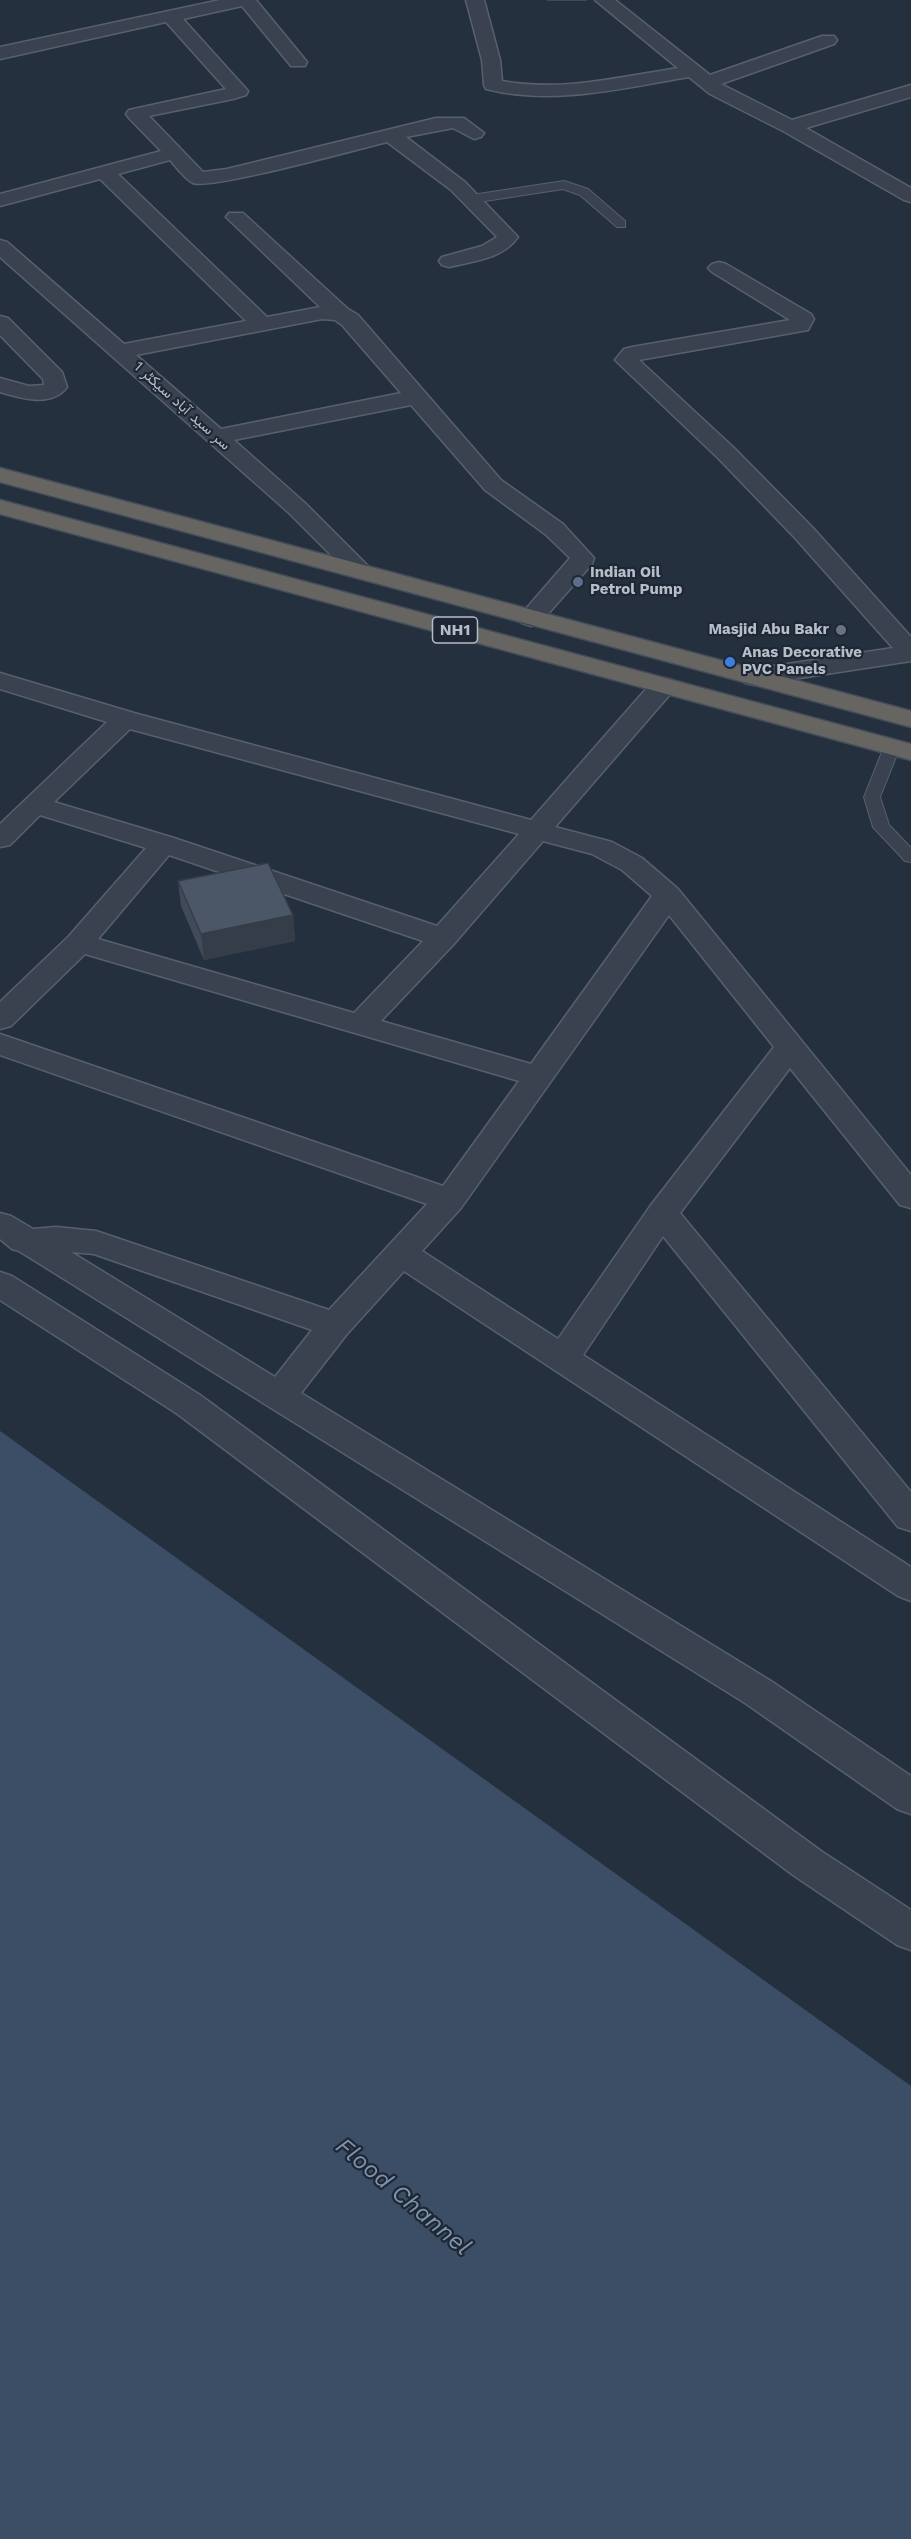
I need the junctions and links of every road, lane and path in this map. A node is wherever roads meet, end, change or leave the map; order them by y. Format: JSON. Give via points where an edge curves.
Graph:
{"nodes":[{"id":1,"x":246,"y":0,"type":"edge"},
{"id":2,"x":475,"y":0,"type":"edge"},
{"id":3,"x":604,"y":0,"type":"edge"},
{"id":4,"x":170,"y":16,"type":"junction"},
{"id":5,"x":828,"y":40,"type":"dead end"},
{"id":6,"x":0,"y":53,"type":"edge"},
{"id":7,"x":298,"y":62,"type":"dead end"},
{"id":8,"x":699,"y":76,"type":"junction"},
{"id":9,"x":911,"y":91,"type":"edge"},
{"id":10,"x":790,"y":127,"type":"junction"},
{"id":11,"x":474,"y":133,"type":"dead end"},
{"id":12,"x":389,"y":134,"type":"junction"},
{"id":13,"x":175,"y":153,"type":"junction"},
{"id":14,"x":105,"y":173,"type":"junction"},
{"id":15,"x":911,"y":196,"type":"edge"},
{"id":16,"x":0,"y":200,"type":"edge"},
{"id":17,"x":472,"y":200,"type":"junction"},
{"id":18,"x":236,"y":217,"type":"dead end"},
{"id":19,"x":621,"y":224,"type":"dead end"},
{"id":20,"x":0,"y":246,"type":"edge"},
{"id":21,"x":449,"y":261,"type":"dead end"},
{"id":22,"x":719,"y":268,"type":"dead end"},
{"id":23,"x":340,"y":314,"type":"junction"},
{"id":24,"x":0,"y":323,"type":"edge"},
{"id":25,"x":262,"y":324,"type":"junction"},
{"id":26,"x":120,"y":351,"type":"junction"},
{"id":27,"x":0,"y":385,"type":"edge"},
{"id":28,"x":417,"y":397,"type":"junction"},
{"id":29,"x":217,"y":437,"type":"junction"},
{"id":30,"x":0,"y":475,"type":"edge"},
{"id":31,"x":0,"y":507,"type":"edge"},
{"id":32,"x":360,"y":570,"type":"junction"},
{"id":33,"x":531,"y":618,"type":"junction"},
{"id":34,"x":911,"y":653,"type":"edge"},
{"id":35,"x":754,"y":677,"type":"junction"},
{"id":36,"x":0,"y":681,"type":"edge"},
{"id":37,"x":663,"y":686,"type":"junction"},
{"id":38,"x":125,"y":719,"type":"junction"},
{"id":39,"x":911,"y":719,"type":"edge"},
{"id":40,"x":901,"y":749,"type":"edge"},
{"id":41,"x":35,"y":805,"type":"junction"},
{"id":42,"x":538,"y":831,"type":"junction"},
{"id":43,"x":0,"y":839,"type":"edge"},
{"id":44,"x":164,"y":844,"type":"junction"},
{"id":45,"x":911,"y":857,"type":"edge"},
{"id":46,"x":668,"y":895,"type":"junction"},
{"id":47,"x":443,"y":938,"type":"junction"},
{"id":48,"x":79,"y":943,"type":"junction"},
{"id":49,"x":0,"y":1019,"type":"edge"},
{"id":50,"x":361,"y":1024,"type":"junction"},
{"id":51,"x":0,"y":1044,"type":"edge"},
{"id":52,"x":791,"y":1046,"type":"junction"},
{"id":53,"x":538,"y":1076,"type":"junction"},
{"id":54,"x":911,"y":1197,"type":"edge"},
{"id":55,"x":450,"y":1200,"type":"junction"},
{"id":56,"x":662,"y":1213,"type":"junction"},
{"id":57,"x":12,"y":1233,"type":"edge"},
{"id":58,"x":401,"y":1253,"type":"junction"},
{"id":59,"x":0,"y":1284,"type":"edge"},
{"id":60,"x":335,"y":1324,"type":"junction"},
{"id":61,"x":562,"y":1358,"type":"junction"},
{"id":62,"x":280,"y":1396,"type":"junction"},
{"id":63,"x":911,"y":1517,"type":"edge"},
{"id":64,"x":911,"y":1587,"type":"edge"},
{"id":65,"x":911,"y":1797,"type":"edge"},
{"id":66,"x":911,"y":1932,"type":"edge"}],
"edges":[{"from":1,"to":4,"type":"street"},
{"from":1,"to":7,"type":"street"},
{"from":2,"to":8,"type":"street","via":[[494,85],[528,92]]},
{"from":3,"to":8,"type":"street"},
{"from":4,"to":6,"type":"street"},
{"from":4,"to":13,"type":"street","via":[[239,91],[136,114]]},
{"from":5,"to":8,"type":"street"},
{"from":8,"to":10,"type":"street","via":[[717,90]]},
{"from":9,"to":10,"type":"street"},
{"from":10,"to":15,"type":"street"},
{"from":11,"to":12,"type":"street","via":[[451,122]]},
{"from":12,"to":13,"type":"street","via":[[227,175],[198,178]]},
{"from":12,"to":17,"type":"street"},
{"from":13,"to":14,"type":"street"},
{"from":14,"to":16,"type":"street"},
{"from":14,"to":25,"type":"street"},
{"from":17,"to":19,"type":"lane","via":[[564,185],[584,192]]},
{"from":17,"to":21,"type":"street","via":[[508,237],[496,247]]},
{"from":18,"to":23,"type":"street"},
{"from":20,"to":26,"type":"street","name":"سر سید آباد سیکٹر 1"},
{"from":22,"to":34,"type":"street","via":[[795,313],[803,319],[800,325],[632,354],[626,360],[726,453],[804,533]]},
{"from":23,"to":25,"type":"street","via":[[322,313]]},
{"from":23,"to":28,"type":"street","via":[[350,320]]},
{"from":24,"to":27,"type":"street","via":[[54,377],[56,387],[50,393],[33,393]]},
{"from":25,"to":26,"type":"street"},
{"from":26,"to":29,"type":"street","name":"سر سید آباد سیکٹر 1"},
{"from":28,"to":29,"type":"street"},
{"from":28,"to":33,"type":"street","via":[[493,485],[554,528],[582,558]]},
{"from":29,"to":32,"type":"street","name":"سر سید آباد سیکٹر 1"},
{"from":30,"to":32,"type":"highway","number":"NH1"},
{"from":31,"to":37,"type":"highway","number":"NH1"},
{"from":32,"to":33,"type":"highway","number":"NH1"},
{"from":33,"to":35,"type":"highway","number":"NH1"},
{"from":34,"to":35,"type":"street"},
{"from":35,"to":39,"type":"highway","number":"NH1"},
{"from":36,"to":38,"type":"street"},
{"from":37,"to":40,"type":"highway","number":"NH1"},
{"from":37,"to":42,"type":"street"},
{"from":38,"to":41,"type":"street"},
{"from":38,"to":42,"type":"street"},
{"from":40,"to":45,"type":"lane","via":[[872,797],[881,826]]},
{"from":41,"to":43,"type":"street"},
{"from":41,"to":44,"type":"street"},
{"from":42,"to":46,"type":"street","via":[[602,848],[632,864]]},
{"from":42,"to":47,"type":"street"},
{"from":44,"to":47,"type":"street"},
{"from":44,"to":48,"type":"street"},
{"from":46,"to":52,"type":"street"},
{"from":46,"to":53,"type":"street"},
{"from":47,"to":50,"type":"street"},
{"from":48,"to":49,"type":"street"},
{"from":48,"to":50,"type":"street"},
{"from":50,"to":53,"type":"street"},
{"from":51,"to":55,"type":"street"},
{"from":52,"to":54,"type":"street"},
{"from":52,"to":56,"type":"street"},
{"from":53,"to":55,"type":"street"},
{"from":55,"to":58,"type":"street"},
{"from":56,"to":61,"type":"street"},
{"from":56,"to":63,"type":"street"},
{"from":57,"to":60,"type":"street","via":[[96,1243]]},
{"from":57,"to":62,"type":"street"},
{"from":58,"to":60,"type":"street"},
{"from":58,"to":61,"type":"street"},
{"from":59,"to":66,"type":"street","via":[[188,1404],[807,1863]]},
{"from":60,"to":62,"type":"street"},
{"from":61,"to":64,"type":"street"},
{"from":62,"to":65,"type":"street","via":[[758,1692]]}]}
